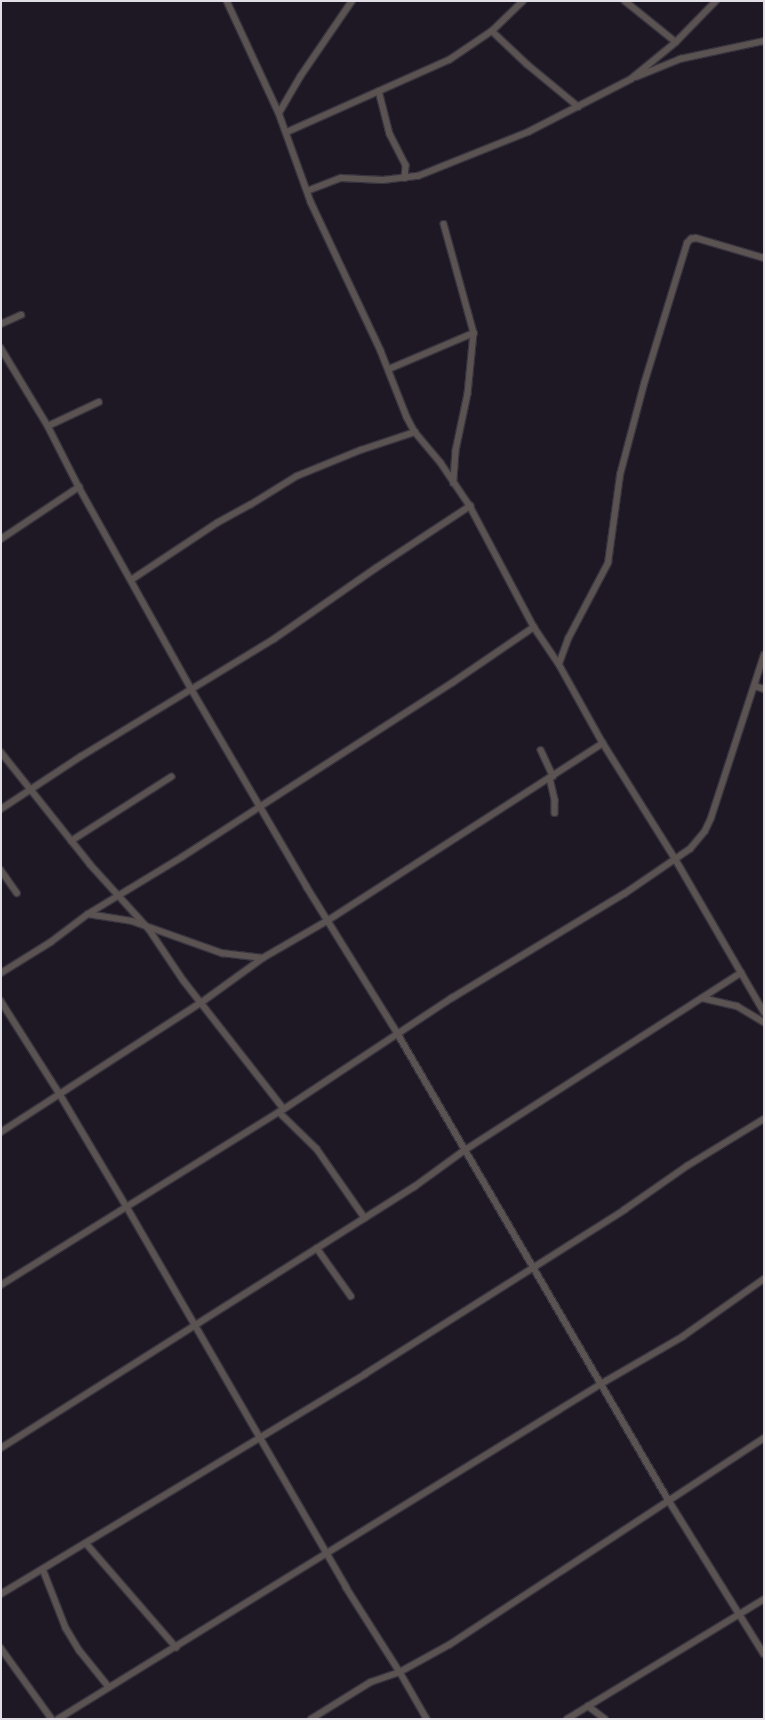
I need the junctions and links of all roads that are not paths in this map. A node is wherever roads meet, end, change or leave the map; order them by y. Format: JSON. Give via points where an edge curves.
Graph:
{"nodes":[{"id":1,"x":227,"y":1,"type":"edge"},
{"id":2,"x":352,"y":1,"type":"edge"},
{"id":3,"x":523,"y":1,"type":"edge"},
{"id":4,"x":625,"y":1,"type":"edge"},
{"id":5,"x":716,"y":1,"type":"edge"},
{"id":6,"x":492,"y":31,"type":"junction"},
{"id":7,"x":764,"y":41,"type":"edge"},
{"id":8,"x":676,"y":42,"type":"junction"},
{"id":9,"x":631,"y":79,"type":"junction"},
{"id":10,"x":380,"y":91,"type":"junction"},
{"id":11,"x":579,"y":107,"type":"junction"},
{"id":12,"x":279,"y":113,"type":"junction"},
{"id":13,"x":287,"y":132,"type":"junction"},
{"id":14,"x":405,"y":178,"type":"junction"},
{"id":15,"x":307,"y":191,"type":"junction"},
{"id":16,"x":444,"y":224,"type":"dead end"},
{"id":17,"x":764,"y":258,"type":"edge"},
{"id":18,"x":21,"y":315,"type":"dead end"},
{"id":19,"x":1,"y":324,"type":"edge"},
{"id":20,"x":474,"y":333,"type":"junction"},
{"id":21,"x":1,"y":348,"type":"edge"},
{"id":22,"x":389,"y":369,"type":"junction"},
{"id":23,"x":99,"y":402,"type":"dead end"},
{"id":24,"x":48,"y":426,"type":"junction"},
{"id":25,"x":415,"y":432,"type":"junction"},
{"id":26,"x":454,"y":483,"type":"junction"},
{"id":27,"x":79,"y":487,"type":"junction"},
{"id":28,"x":470,"y":506,"type":"junction"},
{"id":29,"x":1,"y":539,"type":"edge"},
{"id":30,"x":130,"y":580,"type":"junction"},
{"id":31,"x":534,"y":627,"type":"junction"},
{"id":32,"x":764,"y":655,"type":"edge"},
{"id":33,"x":559,"y":664,"type":"junction"},
{"id":34,"x":755,"y":686,"type":"junction"},
{"id":35,"x":764,"y":689,"type":"edge"},
{"id":36,"x":192,"y":690,"type":"junction"},
{"id":37,"x":602,"y":743,"type":"junction"},
{"id":38,"x":542,"y":750,"type":"dead end"},
{"id":39,"x":1,"y":752,"type":"edge"},
{"id":40,"x":171,"y":777,"type":"dead end"},
{"id":41,"x":551,"y":777,"type":"junction"},
{"id":42,"x":31,"y":790,"type":"junction"},
{"id":43,"x":260,"y":807,"type":"junction"},
{"id":44,"x":1,"y":809,"type":"edge"},
{"id":45,"x":555,"y":813,"type":"dead end"},
{"id":46,"x":71,"y":841,"type":"junction"},
{"id":47,"x":676,"y":860,"type":"junction"},
{"id":48,"x":1,"y":870,"type":"edge"},
{"id":49,"x":17,"y":893,"type":"dead end"},
{"id":50,"x":119,"y":896,"type":"junction"},
{"id":51,"x":88,"y":914,"type":"junction"},
{"id":52,"x":327,"y":921,"type":"junction"},
{"id":53,"x":149,"y":928,"type":"junction"},
{"id":54,"x":263,"y":958,"type":"junction"},
{"id":55,"x":1,"y":973,"type":"edge"},
{"id":56,"x":741,"y":973,"type":"junction"},
{"id":57,"x":702,"y":998,"type":"junction"},
{"id":58,"x":1,"y":1001,"type":"edge"},
{"id":59,"x":202,"y":1002,"type":"junction"},
{"id":60,"x":764,"y":1012,"type":"edge"},
{"id":61,"x":764,"y":1022,"type":"edge"},
{"id":62,"x":398,"y":1034,"type":"junction"},
{"id":63,"x":61,"y":1096,"type":"junction"},
{"id":64,"x":282,"y":1110,"type":"junction"},
{"id":65,"x":764,"y":1119,"type":"edge"},
{"id":66,"x":1,"y":1132,"type":"edge"},
{"id":67,"x":465,"y":1150,"type":"junction"},
{"id":68,"x":127,"y":1207,"type":"junction"},
{"id":69,"x":365,"y":1218,"type":"junction"},
{"id":70,"x":317,"y":1248,"type":"junction"},
{"id":71,"x":534,"y":1266,"type":"junction"},
{"id":72,"x":764,"y":1279,"type":"edge"},
{"id":73,"x":1,"y":1285,"type":"edge"},
{"id":74,"x":351,"y":1296,"type":"dead end"},
{"id":75,"x":194,"y":1325,"type":"junction"},
{"id":76,"x":600,"y":1384,"type":"junction"},
{"id":77,"x":259,"y":1437,"type":"junction"},
{"id":78,"x":764,"y":1438,"type":"edge"},
{"id":79,"x":1,"y":1448,"type":"edge"},
{"id":80,"x":668,"y":1499,"type":"junction"},
{"id":81,"x":86,"y":1543,"type":"junction"},
{"id":82,"x":327,"y":1552,"type":"junction"},
{"id":83,"x":43,"y":1569,"type":"junction"},
{"id":84,"x":1,"y":1594,"type":"edge"},
{"id":85,"x":764,"y":1599,"type":"edge"},
{"id":86,"x":738,"y":1613,"type":"junction"},
{"id":87,"x":176,"y":1646,"type":"junction"},
{"id":88,"x":1,"y":1648,"type":"edge"},
{"id":89,"x":764,"y":1654,"type":"edge"},
{"id":90,"x":400,"y":1672,"type":"junction"},
{"id":91,"x":109,"y":1687,"type":"junction"},
{"id":92,"x":588,"y":1706,"type":"junction"},
{"id":93,"x":52,"y":1719,"type":"edge"},
{"id":94,"x":58,"y":1719,"type":"edge"},
{"id":95,"x":310,"y":1719,"type":"edge"},
{"id":96,"x":427,"y":1719,"type":"edge"},
{"id":97,"x":567,"y":1719,"type":"edge"},
{"id":98,"x":605,"y":1719,"type":"edge"}],
"edges":[{"from":1,"to":12,"type":"street"},
{"from":2,"to":12,"type":"street"},
{"from":3,"to":6,"type":"street"},
{"from":4,"to":8,"type":"street"},
{"from":5,"to":8,"type":"street"},
{"from":6,"to":10,"type":"street","via":[[449,60]]},
{"from":6,"to":11,"type":"street"},
{"from":7,"to":9,"type":"street","via":[[680,59]]},
{"from":8,"to":9,"type":"street"},
{"from":9,"to":11,"type":"street"},
{"from":10,"to":13,"type":"street"},
{"from":10,"to":14,"type":"street","via":[[390,134],[406,165]]},
{"from":11,"to":14,"type":"street","via":[[472,156]]},
{"from":12,"to":13,"type":"street"},
{"from":13,"to":15,"type":"street"},
{"from":14,"to":15,"type":"street","via":[[341,178]]},
{"from":15,"to":22,"type":"street"},
{"from":16,"to":20,"type":"street"},
{"from":17,"to":33,"type":"street","via":[[696,238],[687,244],[620,475],[608,563],[568,639]]},
{"from":18,"to":19,"type":"street"},
{"from":20,"to":22,"type":"street"},
{"from":20,"to":26,"type":"street"},
{"from":21,"to":24,"type":"street"},
{"from":22,"to":25,"type":"street","via":[[398,399]]},
{"from":23,"to":24,"type":"street"},
{"from":24,"to":27,"type":"street"},
{"from":25,"to":26,"type":"street"},
{"from":25,"to":30,"type":"street","via":[[297,476],[216,523]]},
{"from":26,"to":28,"type":"street"},
{"from":27,"to":29,"type":"street"},
{"from":27,"to":30,"type":"street"},
{"from":28,"to":31,"type":"street"},
{"from":28,"to":36,"type":"street","via":[[350,585],[274,640]]},
{"from":30,"to":36,"type":"street"},
{"from":31,"to":33,"type":"street"},
{"from":31,"to":43,"type":"street"},
{"from":32,"to":34,"type":"street"},
{"from":33,"to":37,"type":"street"},
{"from":34,"to":35,"type":"street"},
{"from":34,"to":47,"type":"street","via":[[705,831],[694,846]]},
{"from":36,"to":42,"type":"street"},
{"from":36,"to":43,"type":"street"},
{"from":37,"to":41,"type":"street"},
{"from":37,"to":47,"type":"street"},
{"from":38,"to":41,"type":"street"},
{"from":39,"to":42,"type":"street"},
{"from":40,"to":46,"type":"street"},
{"from":41,"to":45,"type":"street"},
{"from":41,"to":52,"type":"street"},
{"from":42,"to":44,"type":"street"},
{"from":42,"to":46,"type":"street"},
{"from":43,"to":50,"type":"street"},
{"from":43,"to":52,"type":"street"},
{"from":46,"to":50,"type":"street"},
{"from":47,"to":56,"type":"street"},
{"from":47,"to":62,"type":"street"},
{"from":48,"to":49,"type":"street"},
{"from":50,"to":51,"type":"street"},
{"from":50,"to":53,"type":"street"},
{"from":51,"to":53,"type":"street","via":[[113,917]]},
{"from":51,"to":55,"type":"street"},
{"from":52,"to":54,"type":"street"},
{"from":52,"to":62,"type":"street"},
{"from":53,"to":54,"type":"street","via":[[222,953]]},
{"from":53,"to":59,"type":"street"},
{"from":54,"to":59,"type":"street"},
{"from":56,"to":57,"type":"street"},
{"from":56,"to":60,"type":"street"},
{"from":57,"to":61,"type":"street","via":[[737,1006]]},
{"from":57,"to":67,"type":"street"},
{"from":58,"to":63,"type":"street"},
{"from":59,"to":63,"type":"street"},
{"from":59,"to":64,"type":"street"},
{"from":62,"to":64,"type":"street"},
{"from":62,"to":67,"type":"street"},
{"from":63,"to":66,"type":"street"},
{"from":63,"to":68,"type":"street"},
{"from":64,"to":68,"type":"street"},
{"from":64,"to":69,"type":"street","via":[[317,1149]]},
{"from":65,"to":71,"type":"street"},
{"from":67,"to":69,"type":"street"},
{"from":67,"to":71,"type":"street"},
{"from":68,"to":73,"type":"street"},
{"from":68,"to":75,"type":"street"},
{"from":69,"to":70,"type":"street"},
{"from":70,"to":74,"type":"street"},
{"from":70,"to":75,"type":"street"},
{"from":71,"to":76,"type":"street"},
{"from":71,"to":77,"type":"street"},
{"from":72,"to":76,"type":"street","via":[[682,1337]]},
{"from":75,"to":77,"type":"street"},
{"from":75,"to":79,"type":"street"},
{"from":76,"to":80,"type":"street"},
{"from":76,"to":82,"type":"street"},
{"from":77,"to":81,"type":"street"},
{"from":77,"to":82,"type":"street"},
{"from":78,"to":80,"type":"street"},
{"from":80,"to":86,"type":"street"},
{"from":80,"to":90,"type":"street","via":[[449,1645]]},
{"from":81,"to":83,"type":"street"},
{"from":81,"to":87,"type":"street"},
{"from":82,"to":87,"type":"street"},
{"from":82,"to":90,"type":"street"},
{"from":83,"to":84,"type":"street"},
{"from":83,"to":91,"type":"street","via":[[66,1628]]},
{"from":85,"to":86,"type":"street"},
{"from":86,"to":89,"type":"street"},
{"from":86,"to":92,"type":"street"},
{"from":87,"to":91,"type":"street"},
{"from":88,"to":93,"type":"street"},
{"from":90,"to":95,"type":"street","via":[[371,1682]]},
{"from":90,"to":96,"type":"street"},
{"from":91,"to":94,"type":"street"},
{"from":92,"to":97,"type":"street"},
{"from":92,"to":98,"type":"street"}]}
